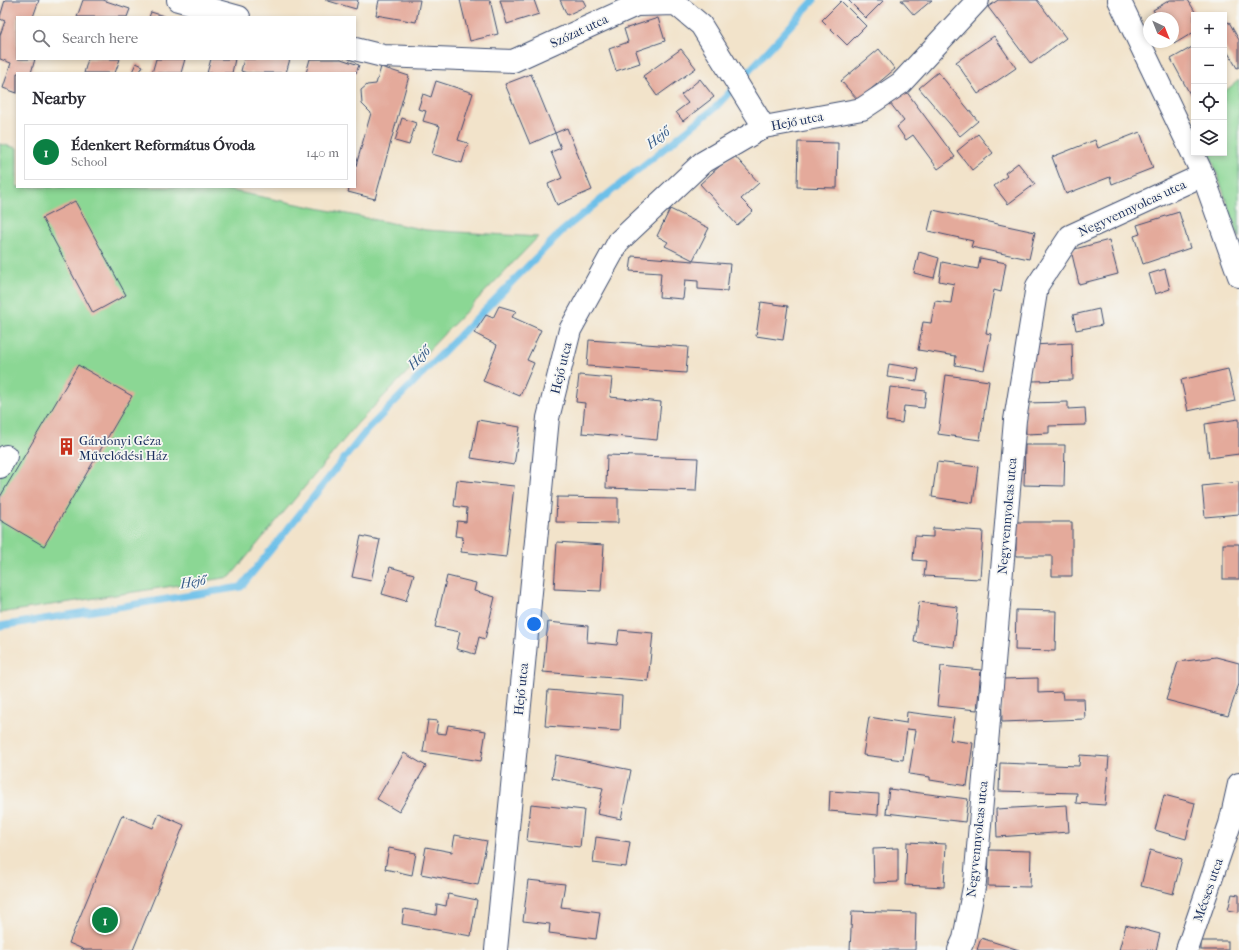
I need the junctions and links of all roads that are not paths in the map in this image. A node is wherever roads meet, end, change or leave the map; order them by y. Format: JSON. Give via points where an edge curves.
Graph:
{"nodes":[{"id":1,"x":178,"y":0,"type":"edge"},
{"id":2,"x":978,"y":0,"type":"edge"},
{"id":3,"x":1119,"y":0,"type":"edge"},
{"id":4,"x":236,"y":16,"type":"edge"},
{"id":5,"x":356,"y":49,"type":"edge"},
{"id":6,"x":764,"y":127,"type":"junction"},
{"id":7,"x":1203,"y":176,"type":"junction"},
{"id":8,"x":1239,"y":276,"type":"edge"},
{"id":9,"x":1239,"y":784,"type":"edge"},
{"id":10,"x":496,"y":950,"type":"edge"},
{"id":11,"x":959,"y":950,"type":"edge"},
{"id":12,"x":1188,"y":950,"type":"edge"}],
"edges":[{"from":1,"to":4,"type":"street"},
{"from":2,"to":6,"type":"street","name":"Hejő utca","via":[[900,83],[862,109]]},
{"from":3,"to":7,"type":"street"},
{"from":5,"to":6,"type":"street","name":"Szózat utca","via":[[382,56],[513,61],[636,5],[676,4],[701,25]]},
{"from":6,"to":10,"type":"street","name":"Hejő utca","via":[[702,163],[619,240],[570,330],[548,418]]},
{"from":7,"to":8,"type":"street"},
{"from":7,"to":11,"type":"street","name":"Negyvennyolcas utca","via":[[1070,236],[1038,286],[1015,420],[974,882],[964,939]]},
{"from":9,"to":12,"type":"street","name":"Mécses utca","via":[[1230,824]]}]}
